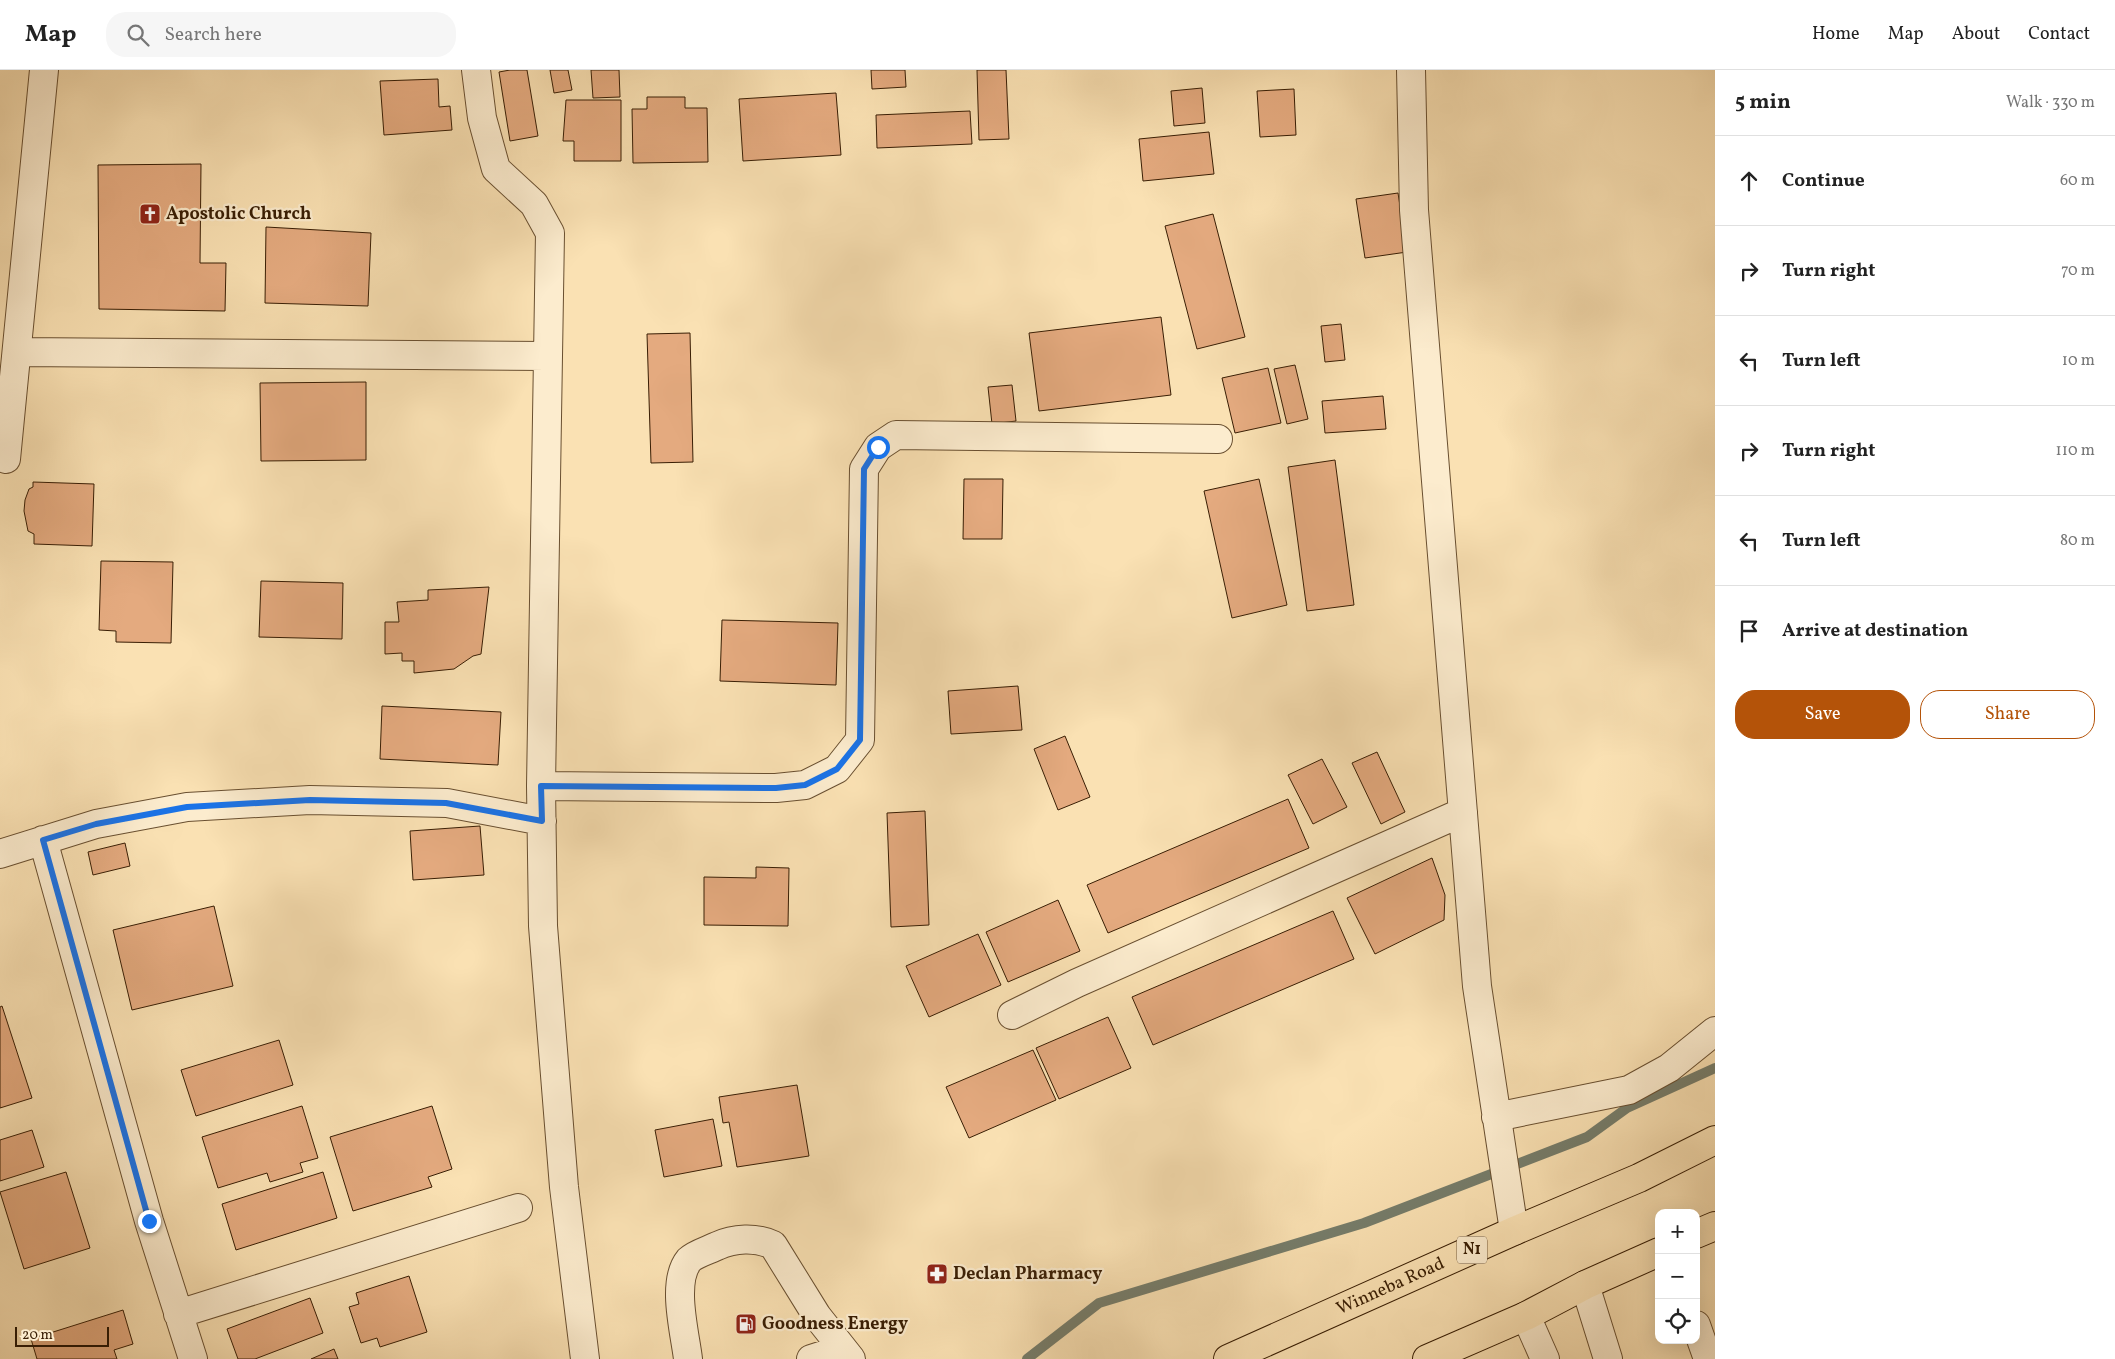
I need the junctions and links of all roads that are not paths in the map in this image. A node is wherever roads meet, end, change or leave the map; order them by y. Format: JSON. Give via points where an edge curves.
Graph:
{"nodes":[{"id":1,"x":44,"y":70,"type":"edge"},
{"id":2,"x":476,"y":70,"type":"edge"},
{"id":3,"x":1411,"y":70,"type":"edge"},
{"id":4,"x":16,"y":352,"type":"junction"},
{"id":5,"x":547,"y":356,"type":"junction"},
{"id":6,"x":1218,"y":438,"type":"dead end"},
{"id":7,"x":6,"y":459,"type":"dead end"},
{"id":8,"x":541,"y":786,"type":"junction"},
{"id":9,"x":1463,"y":812,"type":"junction"},
{"id":10,"x":542,"y":821,"type":"junction"},
{"id":11,"x":43,"y":840,"type":"junction"},
{"id":12,"x":0,"y":854,"type":"edge"},
{"id":13,"x":1012,"y":1014,"type":"dead end"},
{"id":14,"x":1715,"y":1031,"type":"edge"},
{"id":15,"x":1496,"y":1117,"type":"junction"},
{"id":16,"x":1715,"y":1140,"type":"edge"},
{"id":17,"x":518,"y":1208,"type":"dead end"},
{"id":18,"x":1715,"y":1226,"type":"edge"},
{"id":19,"x":1514,"y":1231,"type":"junction"},
{"id":20,"x":1700,"y":1232,"type":"edge"},
{"id":21,"x":1655,"y":1254,"type":"edge"},
{"id":22,"x":1585,"y":1285,"type":"junction"},
{"id":23,"x":178,"y":1314,"type":"junction"},
{"id":24,"x":1526,"y":1316,"type":"junction"},
{"id":25,"x":1700,"y":1336,"type":"edge"},
{"id":26,"x":846,"y":1354,"type":"edge"},
{"id":27,"x":192,"y":1359,"type":"edge"},
{"id":28,"x":586,"y":1359,"type":"edge"},
{"id":29,"x":688,"y":1359,"type":"edge"},
{"id":30,"x":811,"y":1359,"type":"edge"},
{"id":31,"x":1228,"y":1359,"type":"edge"},
{"id":32,"x":1427,"y":1359,"type":"edge"},
{"id":33,"x":1545,"y":1359,"type":"edge"},
{"id":34,"x":1608,"y":1359,"type":"edge"},
{"id":35,"x":1708,"y":1359,"type":"edge"}],
"edges":[{"from":1,"to":4,"type":"street"},
{"from":2,"to":5,"type":"street","via":[[482,118],[496,169],[534,204],[550,233]]},
{"from":3,"to":9,"type":"street","via":[[1414,210]]},
{"from":4,"to":5,"type":"street"},
{"from":4,"to":7,"type":"street"},
{"from":5,"to":8,"type":"street"},
{"from":6,"to":8,"type":"street","via":[[896,435],[878,447],[864,469],[860,740],[837,769],[805,785],[776,788]]},
{"from":8,"to":10,"type":"street"},
{"from":9,"to":13,"type":"street"},
{"from":9,"to":15,"type":"street","via":[[1477,986]]},
{"from":10,"to":11,"type":"street","via":[[446,803],[310,800],[187,807],[96,824]]},
{"from":10,"to":28,"type":"street","via":[[544,945],[564,1187]]},
{"from":11,"to":12,"type":"street"},
{"from":11,"to":23,"type":"street"},
{"from":14,"to":15,"type":"street","via":[[1669,1068],[1629,1090]]},
{"from":15,"to":19,"type":"street"},
{"from":16,"to":19,"type":"highway","name":"Winneba Road","number":"N1","via":[[1640,1178]]},
{"from":17,"to":23,"type":"street"},
{"from":18,"to":20,"type":"highway"},
{"from":19,"to":31,"type":"highway","name":"Winneba Road","number":"N1"},
{"from":21,"to":22,"type":"highway"},
{"from":22,"to":24,"type":"highway"},
{"from":22,"to":34,"type":"street"},
{"from":23,"to":27,"type":"street"},
{"from":24,"to":32,"type":"highway"},
{"from":24,"to":33,"type":"street"},
{"from":25,"to":35,"type":"street"},
{"from":26,"to":29,"type":"street","via":[[816,1316],[773,1245],[751,1239],[722,1244],[690,1259],[684,1270],[680,1287]]},
{"from":26,"to":30,"type":"street"}]}
